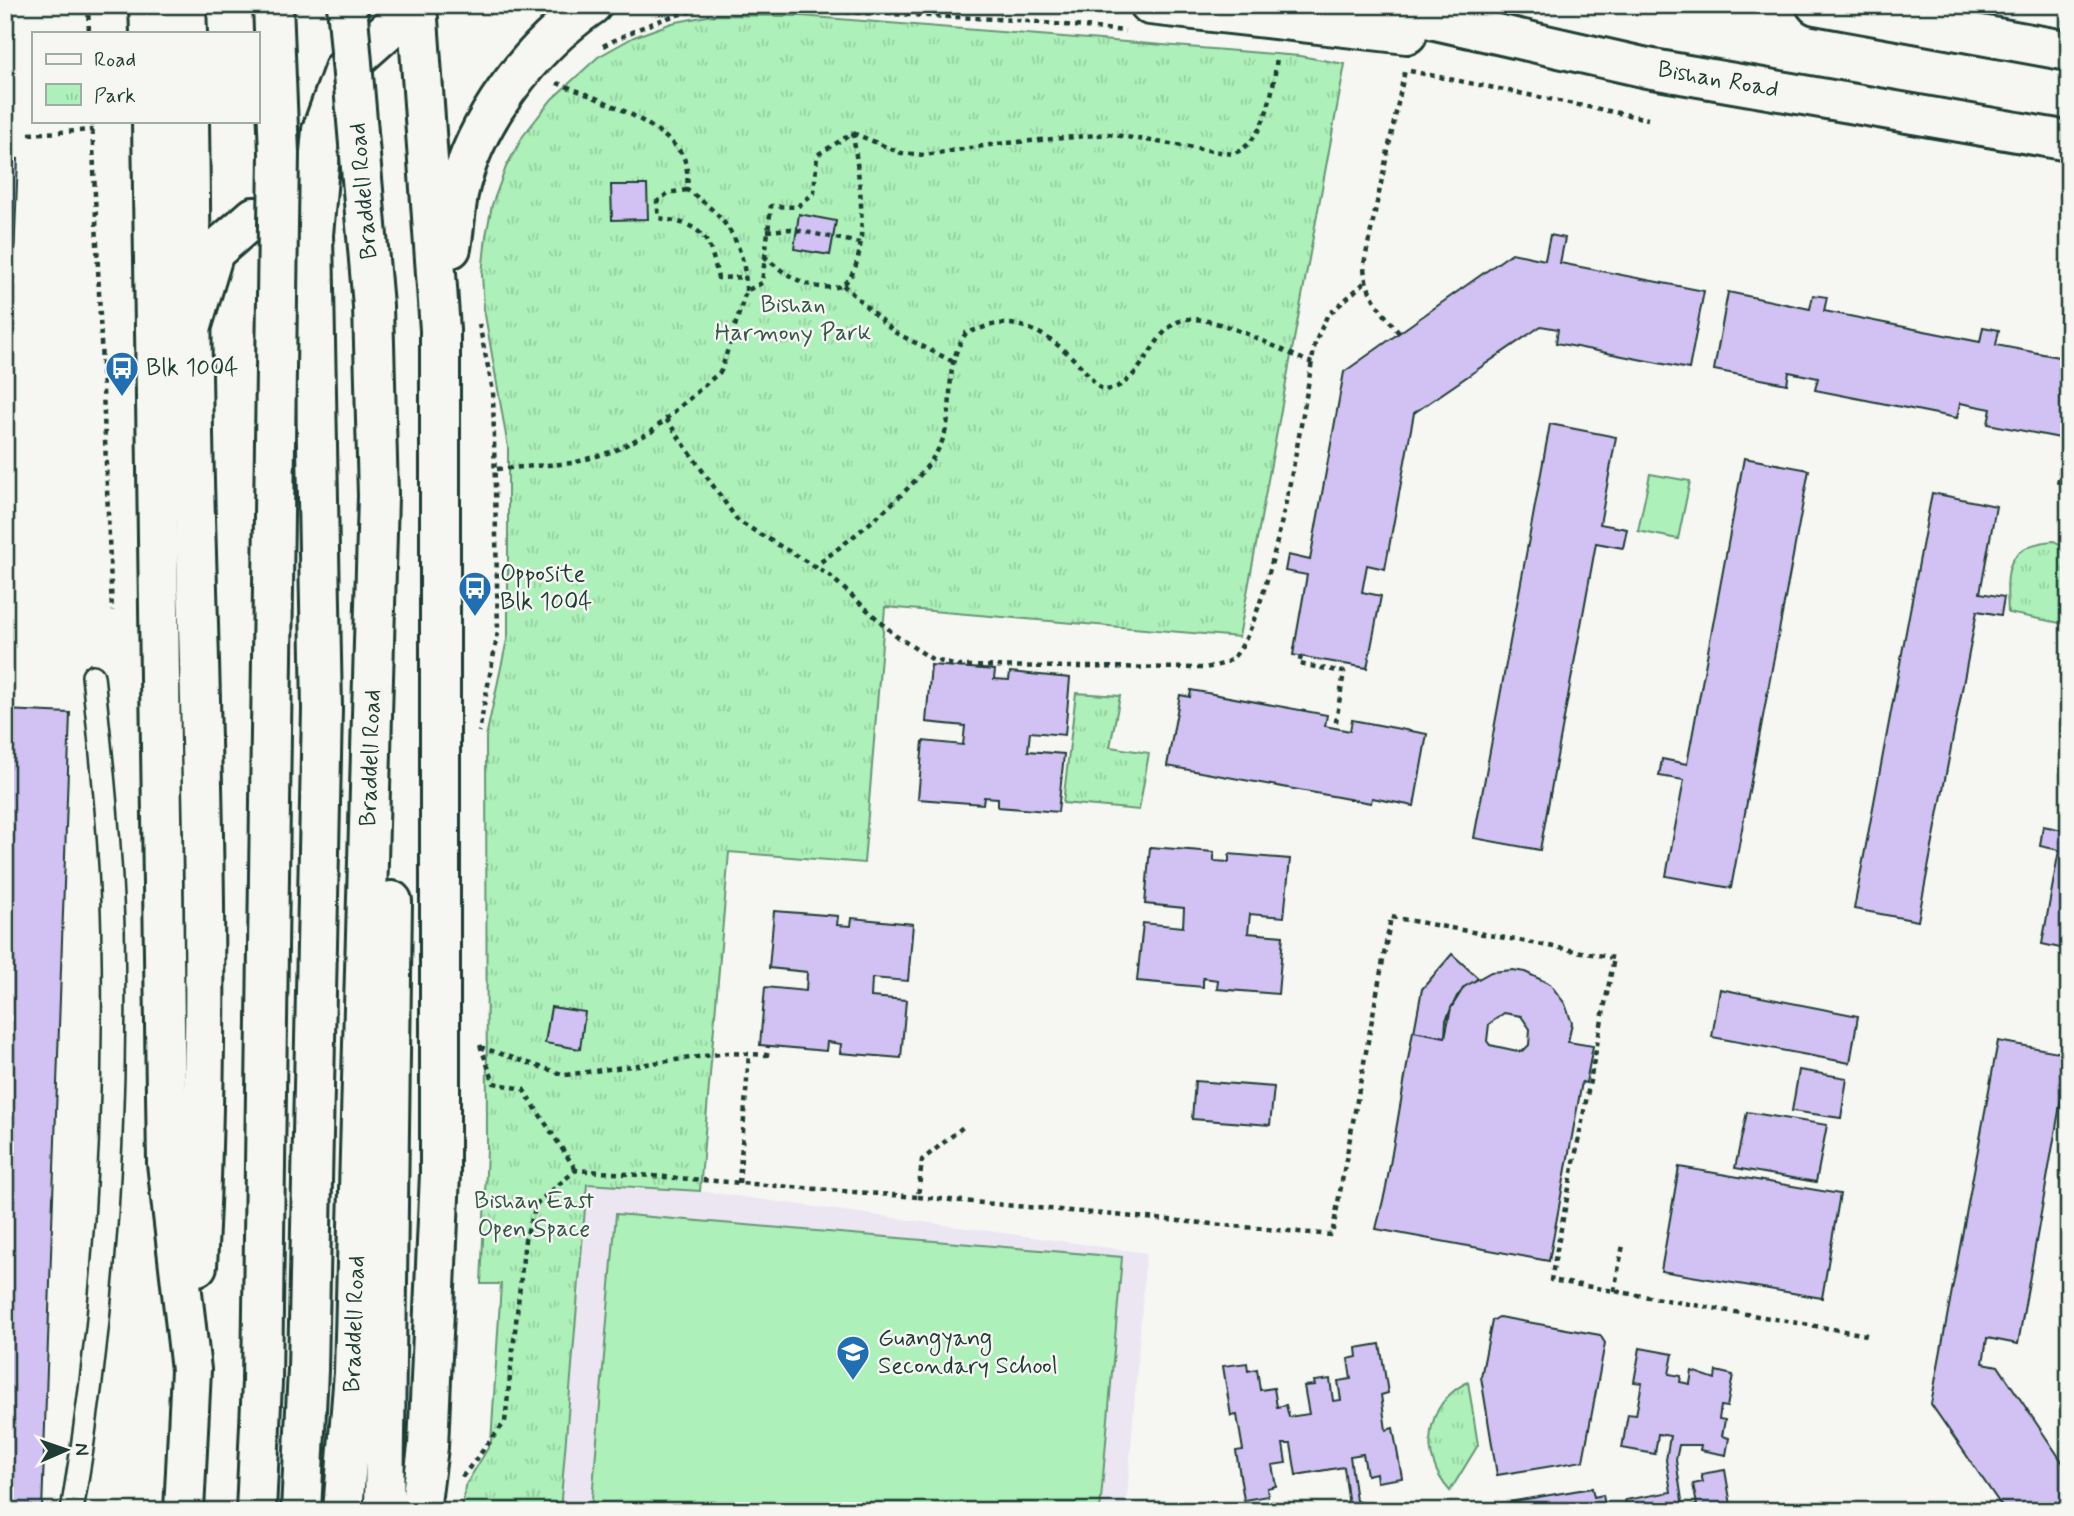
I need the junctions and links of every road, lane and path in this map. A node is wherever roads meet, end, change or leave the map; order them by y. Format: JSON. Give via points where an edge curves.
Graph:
{"nodes":[{"id":1,"x":88,"y":5,"type":"edge"},
{"id":2,"x":149,"y":5,"type":"edge"},
{"id":3,"x":186,"y":5,"type":"edge"},
{"id":4,"x":273,"y":5,"type":"edge"},
{"id":5,"x":347,"y":5,"type":"edge"},
{"id":6,"x":417,"y":5,"type":"edge"},
{"id":7,"x":593,"y":5,"type":"edge"},
{"id":8,"x":1369,"y":5,"type":"edge"},
{"id":9,"x":1816,"y":5,"type":"edge"},
{"id":10,"x":1139,"y":18,"type":"edge"},
{"id":11,"x":89,"y":32,"type":"edge"},
{"id":12,"x":150,"y":32,"type":"edge"},
{"id":13,"x":187,"y":32,"type":"edge"},
{"id":14,"x":1278,"y":46,"type":"dead end"},
{"id":15,"x":599,"y":48,"type":"dead end"},
{"id":16,"x":2069,"y":51,"type":"edge"},
{"id":17,"x":1579,"y":54,"type":"junction"},
{"id":18,"x":1392,"y":68,"type":"dead end"},
{"id":19,"x":1405,"y":71,"type":"junction"},
{"id":20,"x":564,"y":76,"type":"dead end"},
{"id":21,"x":556,"y":83,"type":"junction"},
{"id":22,"x":548,"y":94,"type":"dead end"},
{"id":23,"x":1648,"y":119,"type":"dead end"},
{"id":24,"x":92,"y":122,"type":"edge"},
{"id":25,"x":152,"y":122,"type":"edge"},
{"id":26,"x":188,"y":122,"type":"edge"},
{"id":27,"x":93,"y":130,"type":"junction"},
{"id":28,"x":853,"y":133,"type":"junction"},
{"id":29,"x":29,"y":134,"type":"dead end"},
{"id":30,"x":2069,"y":141,"type":"edge"},
{"id":31,"x":687,"y":190,"type":"junction"},
{"id":32,"x":767,"y":230,"type":"junction"},
{"id":33,"x":313,"y":235,"type":"junction"},
{"id":34,"x":860,"y":243,"type":"junction"},
{"id":35,"x":764,"y":256,"type":"junction"},
{"id":36,"x":746,"y":277,"type":"junction"},
{"id":37,"x":1364,"y":283,"type":"junction"},
{"id":38,"x":843,"y":285,"type":"junction"},
{"id":39,"x":746,"y":291,"type":"junction"},
{"id":40,"x":476,"y":311,"type":"dead end"},
{"id":41,"x":193,"y":322,"type":"junction"},
{"id":42,"x":440,"y":330,"type":"junction"},
{"id":43,"x":1399,"y":333,"type":"dead end"},
{"id":44,"x":952,"y":361,"type":"junction"},
{"id":45,"x":1311,"y":363,"type":"junction"},
{"id":46,"x":666,"y":419,"type":"junction"},
{"id":47,"x":2069,"y":430,"type":"edge"},
{"id":48,"x":497,"y":469,"type":"junction"},
{"id":49,"x":2058,"y":484,"type":"dead end"},
{"id":50,"x":813,"y":568,"type":"junction"},
{"id":51,"x":112,"y":611,"type":"dead end"},
{"id":52,"x":1301,"y":656,"type":"dead end"},
{"id":53,"x":93,"y":676,"type":"dead end"},
{"id":54,"x":1335,"y":728,"type":"dead end"},
{"id":55,"x":477,"y":742,"type":"dead end"},
{"id":56,"x":480,"y":1033,"type":"dead end"},
{"id":57,"x":768,"y":1045,"type":"dead end"},
{"id":58,"x":480,"y":1047,"type":"junction"},
{"id":59,"x":749,"y":1054,"type":"junction"},
{"id":60,"x":963,"y":1127,"type":"dead end"},
{"id":61,"x":576,"y":1170,"type":"junction"},
{"id":62,"x":739,"y":1183,"type":"junction"},
{"id":63,"x":918,"y":1197,"type":"junction"},
{"id":64,"x":1623,"y":1245,"type":"dead end"},
{"id":65,"x":1614,"y":1291,"type":"junction"},
{"id":66,"x":1867,"y":1335,"type":"dead end"},
{"id":67,"x":191,"y":1370,"type":"junction"},
{"id":68,"x":371,"y":1373,"type":"junction"},
{"id":69,"x":457,"y":1484,"type":"dead end"},
{"id":70,"x":72,"y":1511,"type":"edge"},
{"id":71,"x":184,"y":1511,"type":"edge"},
{"id":72,"x":256,"y":1511,"type":"edge"},
{"id":73,"x":301,"y":1511,"type":"edge"},
{"id":74,"x":343,"y":1511,"type":"edge"},
{"id":75,"x":384,"y":1511,"type":"edge"},
{"id":76,"x":420,"y":1511,"type":"edge"}],
"edges":[{"from":1,"to":11,"type":"path"},
{"from":2,"to":12,"type":"main road"},
{"from":3,"to":13,"type":"main road"},
{"from":4,"to":72,"type":"main road","bridge":true,"via":[[279,153],[262,1382]]},
{"from":5,"to":68,"type":"main road","name":"Braddell Road","bridge":true,"via":[[373,306],[393,923]]},
{"from":6,"to":33,"type":"main road","via":[[344,69],[322,130]]},
{"from":6,"to":42,"type":"main road"},
{"from":7,"to":42,"type":"main road","via":[[527,65],[483,128],[459,193]]},
{"from":8,"to":17,"type":"main road","name":"Bishan Road"},
{"from":9,"to":16,"type":"main road"},
{"from":10,"to":15,"type":"path","via":[[1017,20],[717,6],[648,23]]},
{"from":10,"to":17,"type":"main road"},
{"from":14,"to":28,"type":"path","via":[[1275,77],[1261,122],[1247,147],[1232,154],[1087,134],[925,155],[901,153]]},
{"from":17,"to":30,"type":"main road","name":"Bishan Road"},
{"from":18,"to":19,"type":"path"},
{"from":19,"to":23,"type":"path"},
{"from":19,"to":37,"type":"path","via":[[1364,264]]},
{"from":20,"to":21,"type":"path"},
{"from":21,"to":22,"type":"path"},
{"from":21,"to":31,"type":"path","via":[[592,96],[661,134],[683,155]]},
{"from":24,"to":27,"type":"path"},
{"from":25,"to":67,"type":"main road","via":[[167,1163]]},
{"from":26,"to":41,"type":"main road"},
{"from":27,"to":29,"type":"path"},
{"from":27,"to":51,"type":"path"},
{"from":28,"to":32,"type":"path","via":[[817,155],[814,193],[797,207],[771,206]]},
{"from":28,"to":34,"type":"path"},
{"from":31,"to":36,"type":"path","via":[[708,204],[735,236]]},
{"from":31,"to":36,"type":"path","via":[[668,192],[657,202],[659,218],[687,222],[703,234],[718,278]]},
{"from":32,"to":34,"type":"path","via":[[791,229]]},
{"from":32,"to":35,"type":"path"},
{"from":33,"to":41,"type":"main road","via":[[290,220],[254,217],[214,252]]},
{"from":33,"to":73,"type":"main road","via":[[322,709]]},
{"from":34,"to":38,"type":"path","via":[[857,262]]},
{"from":35,"to":38,"type":"path","via":[[778,269],[815,286]]},
{"from":35,"to":39,"type":"path","via":[[762,283]]},
{"from":36,"to":39,"type":"path"},
{"from":37,"to":43,"type":"path"},
{"from":37,"to":45,"type":"path","via":[[1327,316]]},
{"from":38,"to":44,"type":"path","via":[[894,332]]},
{"from":39,"to":46,"type":"path","via":[[721,371]]},
{"from":40,"to":48,"type":"path","via":[[494,391]]},
{"from":41,"to":67,"type":"main road","via":[[202,716],[203,1158]]},
{"from":42,"to":76,"type":"main road","via":[[440,1174],[428,1447]]},
{"from":44,"to":45,"type":"path","via":[[967,333],[1014,324],[1042,334],[1097,386],[1116,389],[1149,358],[1162,334],[1176,321],[1192,318]]},
{"from":44,"to":50,"type":"path","via":[[950,413],[943,439],[930,460],[872,522]]},
{"from":45,"to":50,"type":"path","via":[[1264,598],[1245,641],[1232,660],[1220,665],[957,666],[932,659],[896,636],[829,575]]},
{"from":46,"to":48,"type":"path","via":[[614,451],[547,467]]},
{"from":46,"to":50,"type":"path","via":[[738,520]]},
{"from":47,"to":49,"type":"path"},
{"from":48,"to":55,"type":"path","via":[[498,632]]},
{"from":52,"to":54,"type":"path","via":[[1299,664],[1344,672]]},
{"from":53,"to":70,"type":"lane","via":[[107,816],[114,1047],[103,1277],[89,1414]]},
{"from":56,"to":58,"type":"path"},
{"from":57,"to":59,"type":"path","via":[[767,1055]]},
{"from":58,"to":59,"type":"path","via":[[565,1075]]},
{"from":58,"to":61,"type":"path","via":[[494,1083],[523,1089]]},
{"from":59,"to":62,"type":"path"},
{"from":60,"to":63,"type":"path","via":[[922,1160]]},
{"from":61,"to":62,"type":"path"},
{"from":61,"to":69,"type":"path","via":[[537,1203],[525,1240],[505,1422]]},
{"from":62,"to":63,"type":"path"},
{"from":63,"to":65,"type":"path","via":[[1332,1235],[1391,917],[1614,958],[1551,1280]]},
{"from":64,"to":65,"type":"path"},
{"from":65,"to":66,"type":"path"},
{"from":67,"to":71,"type":"main road"},
{"from":68,"to":74,"type":"main road","name":"Braddell Road"},
{"from":68,"to":75,"type":"main road"}]}
